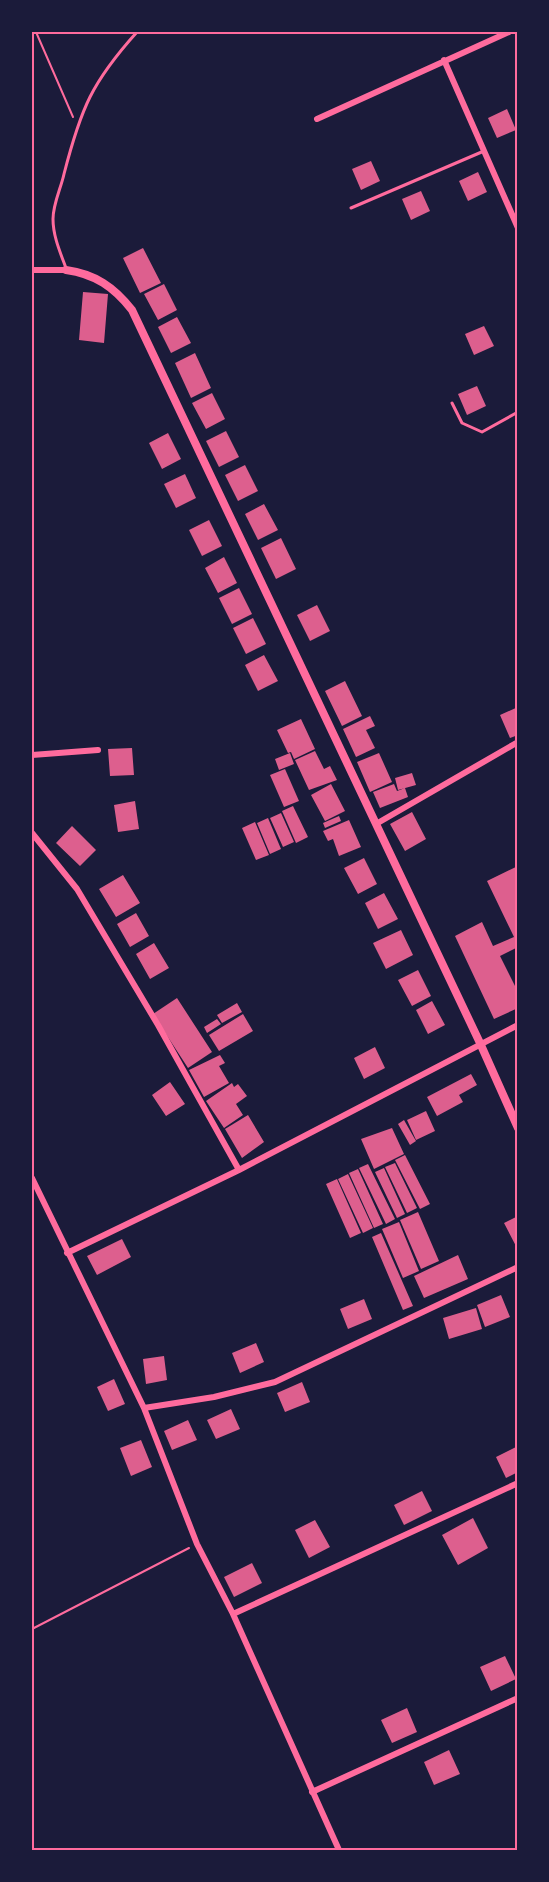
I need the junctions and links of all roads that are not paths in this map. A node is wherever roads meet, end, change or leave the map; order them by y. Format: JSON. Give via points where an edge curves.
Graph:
{"nodes":[{"id":1,"x":138,"y":32,"type":"edge"},
{"id":2,"x":509,"y":32,"type":"edge"},
{"id":3,"x":444,"y":60,"type":"junction"},
{"id":4,"x":317,"y":119,"type":"dead end"},
{"id":5,"x":483,"y":151,"type":"junction"},
{"id":6,"x":351,"y":208,"type":"dead end"},
{"id":7,"x":518,"y":228,"type":"edge"},
{"id":8,"x":32,"y":270,"type":"edge"},
{"id":9,"x":66,"y":270,"type":"junction"},
{"id":10,"x":452,"y":403,"type":"dead end"},
{"id":11,"x":518,"y":412,"type":"edge"},
{"id":12,"x":518,"y":742,"type":"edge"},
{"id":13,"x":98,"y":750,"type":"dead end"},
{"id":14,"x":32,"y":755,"type":"edge"},
{"id":15,"x":376,"y":824,"type":"junction"},
{"id":16,"x":32,"y":833,"type":"edge"},
{"id":17,"x":518,"y":1025,"type":"edge"},
{"id":18,"x":480,"y":1043,"type":"junction"},
{"id":19,"x":518,"y":1128,"type":"edge"},
{"id":20,"x":238,"y":1170,"type":"junction"},
{"id":21,"x":32,"y":1178,"type":"edge"},
{"id":22,"x":67,"y":1253,"type":"junction"},
{"id":23,"x":518,"y":1268,"type":"edge"},
{"id":24,"x":144,"y":1408,"type":"junction"},
{"id":25,"x":518,"y":1483,"type":"edge"},
{"id":26,"x":233,"y":1614,"type":"junction"},
{"id":27,"x":518,"y":1698,"type":"edge"},
{"id":28,"x":312,"y":1792,"type":"junction"},
{"id":29,"x":339,"y":1851,"type":"edge"}],
"edges":[{"from":1,"to":9,"type":"lane","via":[[109,63],[91,91],[77,125],[53,217]]},
{"from":2,"to":3,"type":"street"},
{"from":3,"to":4,"type":"street"},
{"from":3,"to":5,"type":"street"},
{"from":5,"to":6,"type":"lane"},
{"from":5,"to":7,"type":"street"},
{"from":8,"to":9,"type":"street"},
{"from":9,"to":15,"type":"street","via":[[93,276],[107,284],[132,310]]},
{"from":10,"to":11,"type":"lane","via":[[462,423],[482,432]]},
{"from":12,"to":15,"type":"street"},
{"from":13,"to":14,"type":"street"},
{"from":15,"to":18,"type":"street"},
{"from":16,"to":20,"type":"street","via":[[77,889]]},
{"from":17,"to":18,"type":"street"},
{"from":18,"to":19,"type":"street"},
{"from":18,"to":20,"type":"street"},
{"from":20,"to":22,"type":"street"},
{"from":21,"to":22,"type":"street"},
{"from":22,"to":24,"type":"street"},
{"from":23,"to":24,"type":"street","via":[[275,1382]]},
{"from":24,"to":26,"type":"street","via":[[197,1544]]},
{"from":25,"to":26,"type":"street"},
{"from":26,"to":28,"type":"street"},
{"from":27,"to":28,"type":"street"},
{"from":28,"to":29,"type":"street"}]}
